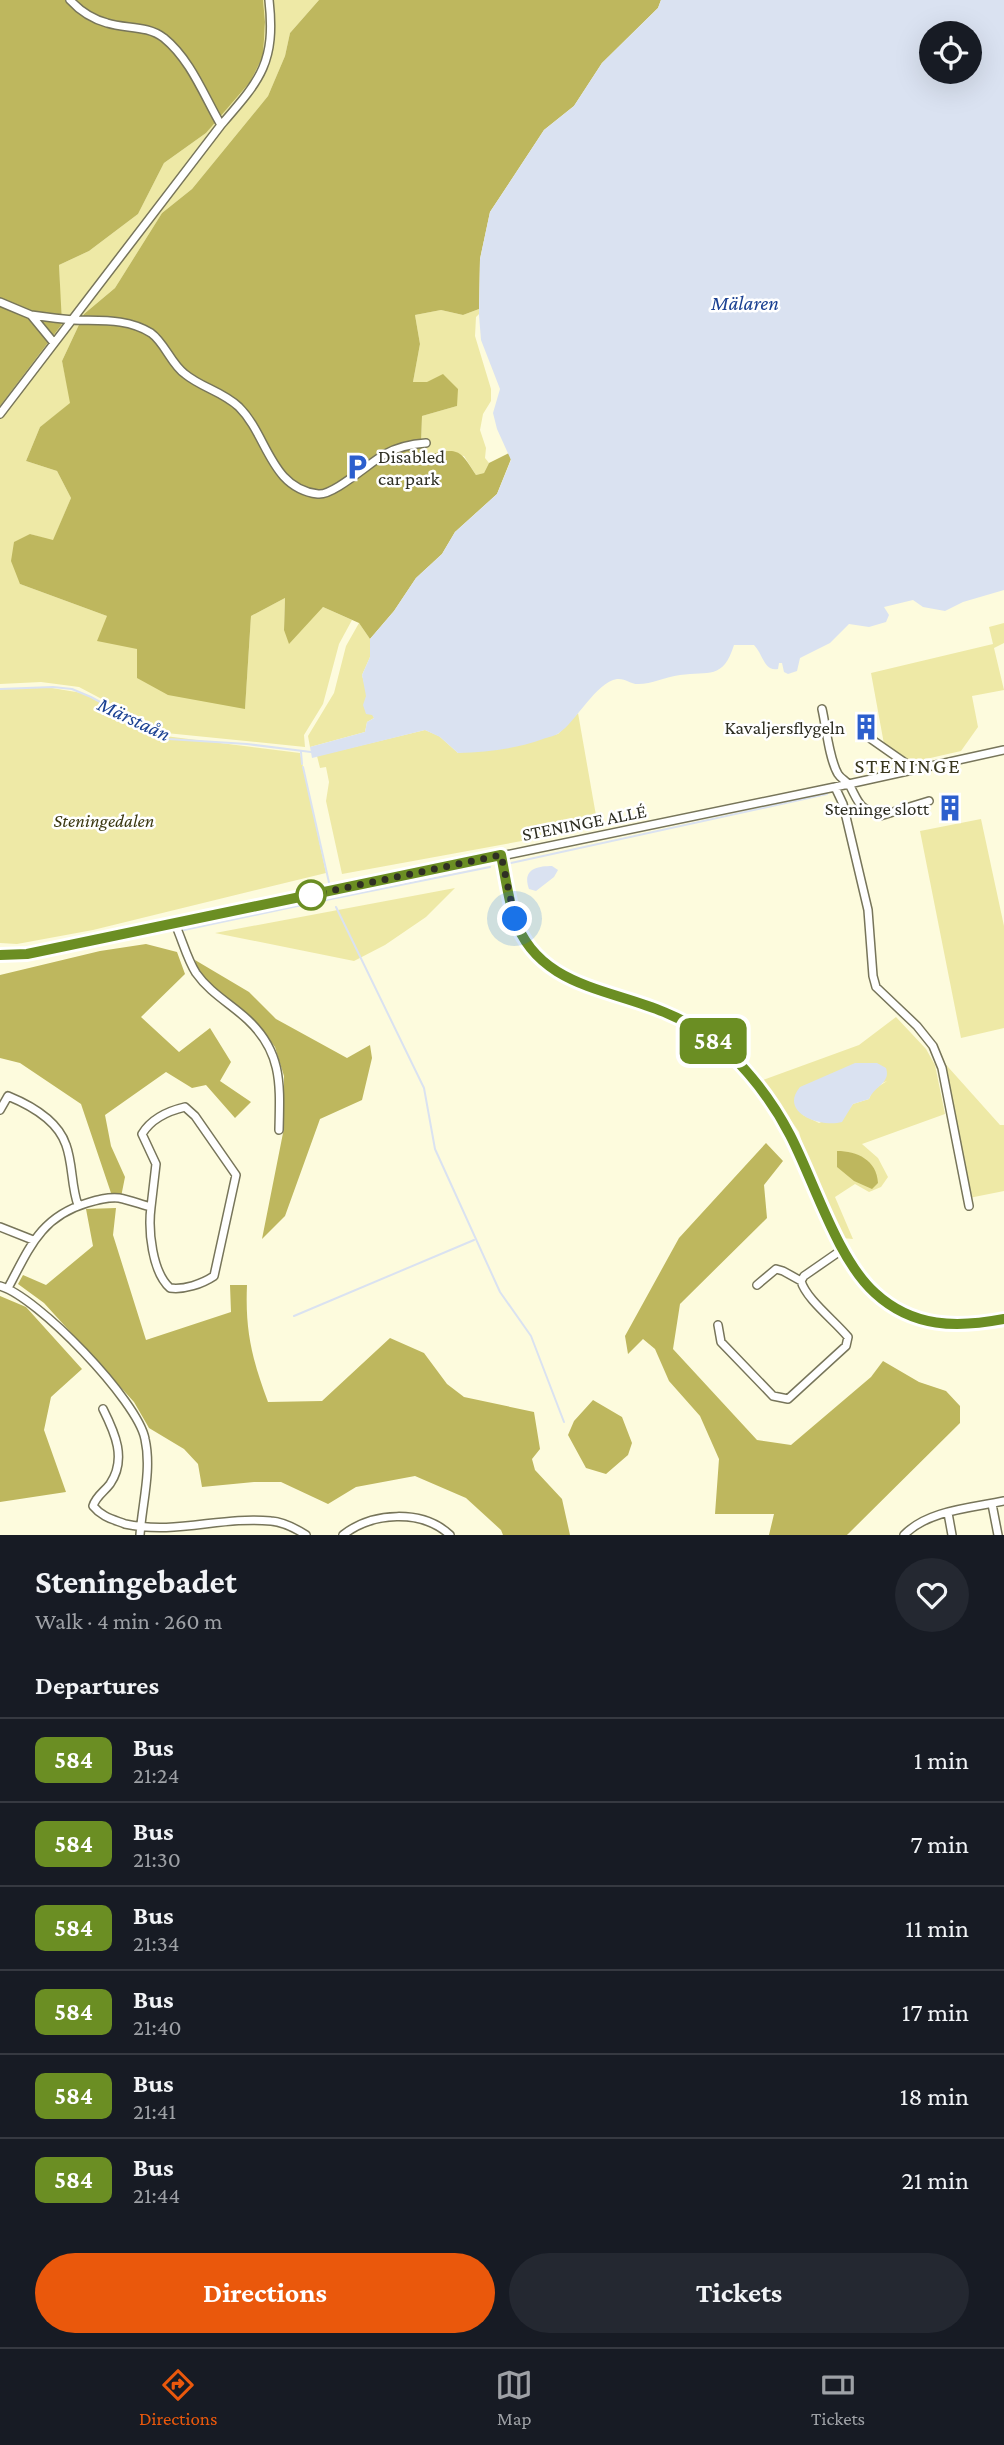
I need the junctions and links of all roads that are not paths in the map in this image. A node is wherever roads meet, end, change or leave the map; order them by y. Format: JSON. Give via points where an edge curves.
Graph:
{"nodes":[{"id":1,"x":70,"y":0,"type":"edge"},
{"id":2,"x":270,"y":0,"type":"edge"},
{"id":3,"x":221,"y":125,"type":"junction"},
{"id":4,"x":0,"y":302,"type":"edge"},
{"id":5,"x":31,"y":315,"type":"junction"},
{"id":6,"x":72,"y":320,"type":"junction"},
{"id":7,"x":54,"y":344,"type":"junction"},
{"id":8,"x":0,"y":414,"type":"edge"},
{"id":9,"x":426,"y":443,"type":"dead end"},
{"id":10,"x":822,"y":709,"type":"dead end"},
{"id":11,"x":871,"y":739,"type":"dead end"},
{"id":12,"x":1004,"y":750,"type":"edge"},
{"id":13,"x":914,"y":769,"type":"junction"},
{"id":14,"x":849,"y":784,"type":"junction"},
{"id":15,"x":835,"y":787,"type":"junction"},
{"id":16,"x":929,"y":801,"type":"dead end"},
{"id":17,"x":501,"y":855,"type":"junction"},
{"id":18,"x":175,"y":923,"type":"junction"},
{"id":19,"x":0,"y":955,"type":"edge"},
{"id":20,"x":0,"y":1110,"type":"edge"},
{"id":21,"x":279,"y":1130,"type":"dead end"},
{"id":22,"x":78,"y":1205,"type":"junction"},
{"id":23,"x":969,"y":1206,"type":"dead end"},
{"id":24,"x":150,"y":1207,"type":"junction"},
{"id":25,"x":0,"y":1227,"type":"edge"},
{"id":26,"x":33,"y":1240,"type":"junction"},
{"id":27,"x":843,"y":1249,"type":"junction"},
{"id":28,"x":801,"y":1282,"type":"junction"},
{"id":29,"x":757,"y":1285,"type":"dead end"},
{"id":30,"x":4,"y":1287,"type":"edge"},
{"id":31,"x":1004,"y":1319,"type":"edge"},
{"id":32,"x":718,"y":1325,"type":"dead end"},
{"id":33,"x":103,"y":1409,"type":"dead end"},
{"id":34,"x":1004,"y":1502,"type":"edge"},
{"id":35,"x":992,"y":1504,"type":"junction"},
{"id":36,"x":948,"y":1513,"type":"junction"},
{"id":37,"x":201,"y":1531,"type":"edge"},
{"id":38,"x":141,"y":1532,"type":"edge"},
{"id":39,"x":306,"y":1535,"type":"edge"},
{"id":40,"x":342,"y":1535,"type":"edge"},
{"id":41,"x":450,"y":1535,"type":"edge"},
{"id":42,"x":904,"y":1535,"type":"edge"},
{"id":43,"x":952,"y":1535,"type":"edge"},
{"id":44,"x":998,"y":1535,"type":"edge"}],
"edges":[{"from":1,"to":3,"type":"street","via":[[81,12],[108,24],[136,26],[163,37],[187,62]]},
{"from":2,"to":3,"type":"street","via":[[271,37],[265,65],[254,87]]},
{"from":3,"to":6,"type":"street"},
{"from":4,"to":5,"type":"street"},
{"from":5,"to":6,"type":"street"},
{"from":5,"to":7,"type":"street"},
{"from":6,"to":7,"type":"street"},
{"from":6,"to":9,"type":"street","via":[[132,324],[153,334],[183,373],[221,392],[241,409],[276,470],[303,491],[321,495],[398,448]]},
{"from":7,"to":8,"type":"street"},
{"from":10,"to":14,"type":"street","via":[[835,765]]},
{"from":11,"to":13,"type":"street"},
{"from":12,"to":13,"type":"street","name":"STENINGE ALLÉ"},
{"from":13,"to":14,"type":"street","name":"STENINGE ALLÉ"},
{"from":14,"to":15,"type":"street","name":"STENINGE ALLÉ"},
{"from":14,"to":16,"type":"street","via":[[859,805],[880,816]]},
{"from":15,"to":17,"type":"street","name":"STENINGE ALLÉ"},
{"from":15,"to":23,"type":"street","via":[[868,910],[876,988],[933,1046],[942,1068]]},
{"from":17,"to":18,"type":"street","name":"STENINGE ALLÉ"},
{"from":17,"to":27,"type":"street","via":[[515,919],[530,946],[554,971],[579,985],[665,1013],[697,1029],[749,1073],[790,1136]]},
{"from":18,"to":19,"type":"street","name":"STENINGE ALLÉ","via":[[27,954]]},
{"from":18,"to":21,"type":"street","via":[[195,972],[215,995],[249,1021],[271,1049],[280,1078]]},
{"from":20,"to":22,"type":"street","via":[[8,1096],[31,1105],[62,1135]]},
{"from":22,"to":24,"type":"street","via":[[120,1198]]},
{"from":22,"to":26,"type":"street","via":[[49,1221]]},
{"from":24,"to":24,"type":"street","via":[[156,1164],[142,1134],[148,1124],[185,1107],[236,1175],[214,1276],[174,1290],[165,1284],[149,1231]]},
{"from":25,"to":26,"type":"street"},
{"from":26,"to":30,"type":"street"},
{"from":27,"to":28,"type":"street"},
{"from":27,"to":31,"type":"street","via":[[874,1293],[902,1312],[956,1326]]},
{"from":28,"to":29,"type":"street","via":[[776,1269]]},
{"from":28,"to":32,"type":"street","via":[[848,1337],[840,1353],[788,1399],[773,1396],[729,1351],[721,1342]]},
{"from":30,"to":38,"type":"street","via":[[39,1310],[127,1401],[145,1437]]},
{"from":33,"to":38,"type":"street","via":[[118,1441],[118,1462],[110,1484],[93,1506],[101,1516]]},
{"from":34,"to":35,"type":"street"},
{"from":35,"to":36,"type":"street"},
{"from":35,"to":44,"type":"street"},
{"from":36,"to":42,"type":"street","via":[[914,1525]]},
{"from":36,"to":43,"type":"street"},
{"from":37,"to":38,"type":"street"},
{"from":37,"to":39,"type":"street","via":[[251,1520],[273,1521]]},
{"from":40,"to":41,"type":"street","via":[[387,1516],[426,1521]]}]}
